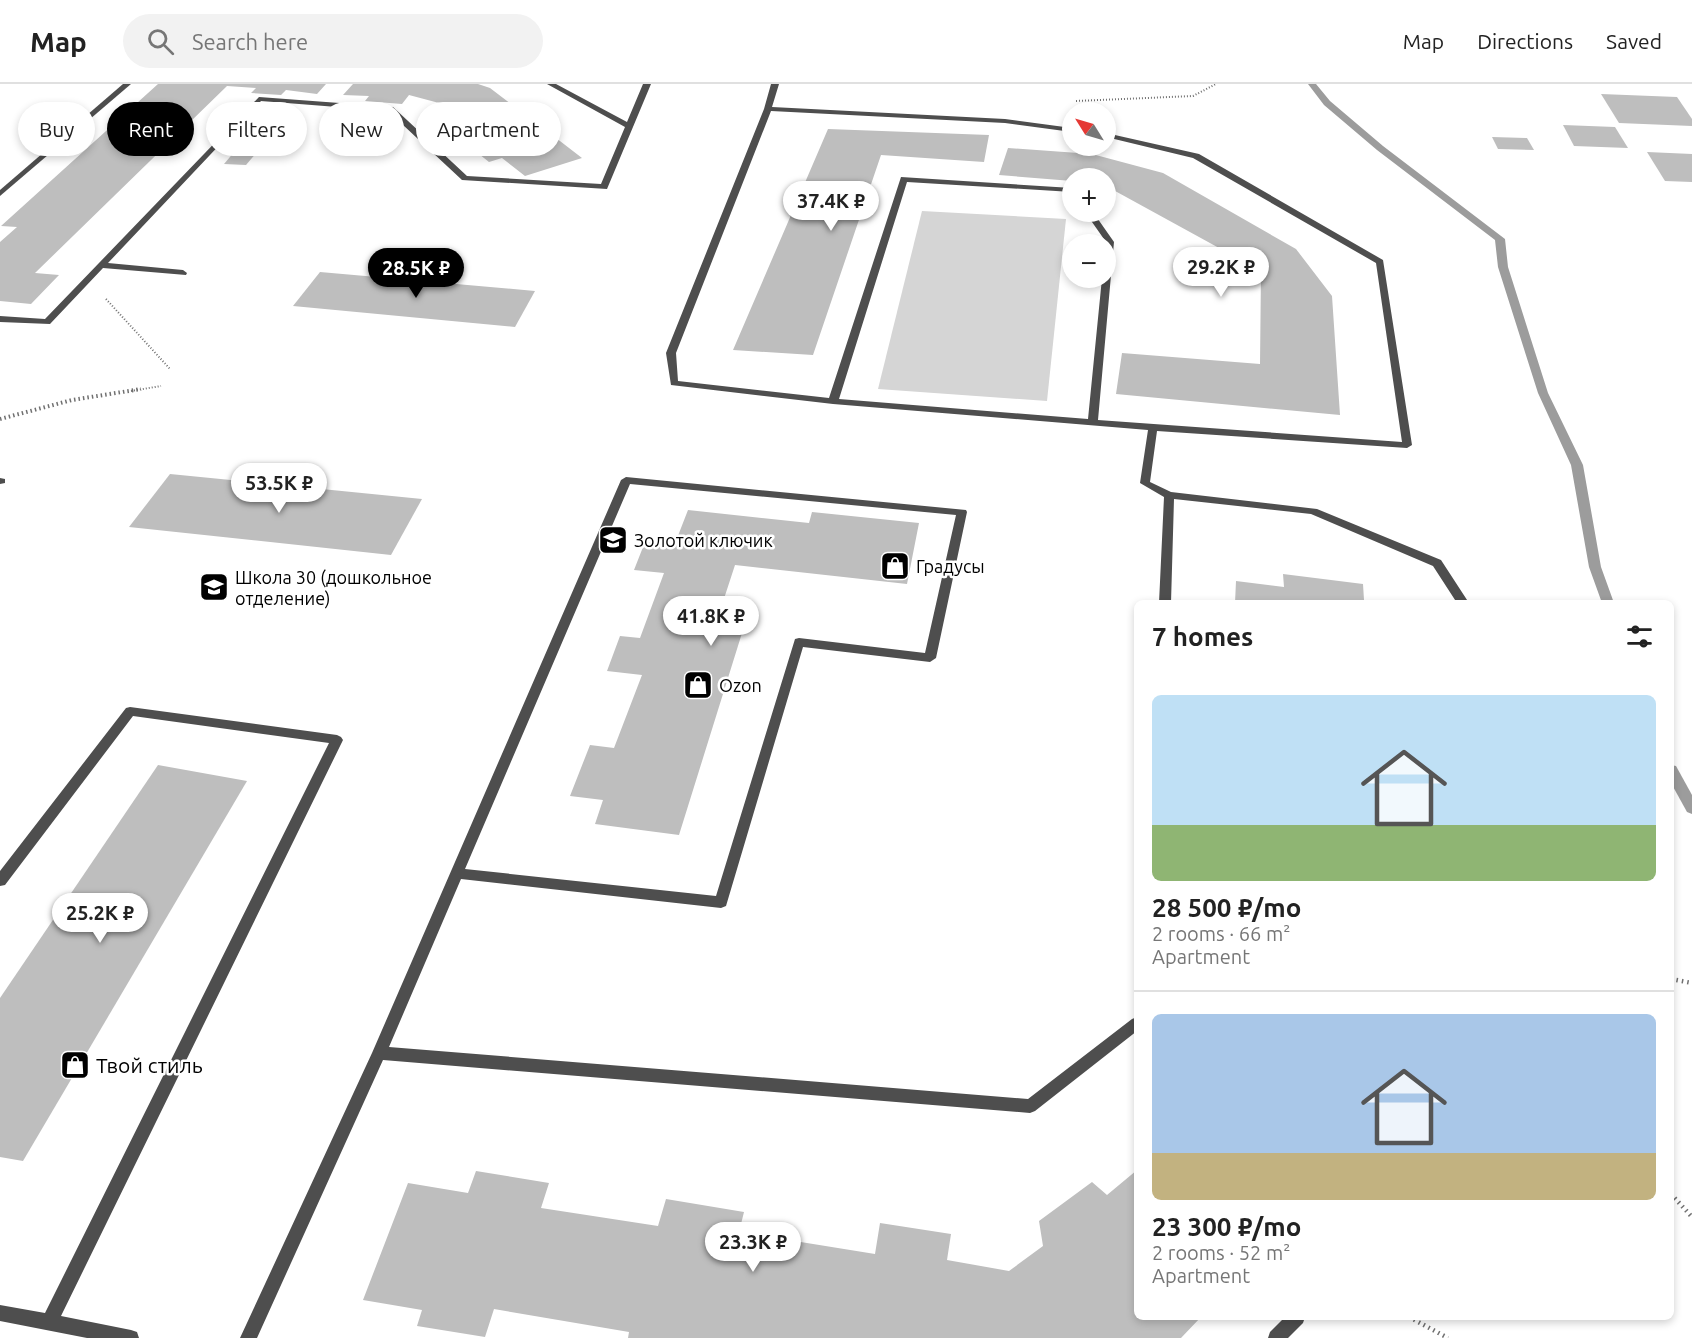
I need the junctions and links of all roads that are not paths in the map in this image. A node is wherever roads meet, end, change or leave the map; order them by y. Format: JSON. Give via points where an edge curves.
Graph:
{"nodes":[{"id":1,"x":127,"y":84,"type":"edge"},
{"id":2,"x":551,"y":84,"type":"edge"},
{"id":3,"x":647,"y":84,"type":"edge"},
{"id":4,"x":775,"y":84,"type":"edge"},
{"id":5,"x":768,"y":110,"type":"junction"},
{"id":6,"x":630,"y":127,"type":"junction"},
{"id":7,"x":1062,"y":129,"type":"edge"},
{"id":8,"x":1116,"y":137,"type":"edge"},
{"id":9,"x":1062,"y":189,"type":"edge"},
{"id":10,"x":0,"y":194,"type":"edge"},
{"id":11,"x":1096,"y":222,"type":"edge"},
{"id":12,"x":100,"y":265,"type":"junction"},
{"id":13,"x":183,"y":273,"type":"dead end"},
{"id":14,"x":0,"y":319,"type":"edge"},
{"id":15,"x":833,"y":401,"type":"junction"},
{"id":16,"x":1093,"y":422,"type":"junction"},
{"id":17,"x":1153,"y":428,"type":"junction"},
{"id":18,"x":1169,"y":495,"type":"junction"},
{"id":19,"x":1166,"y":600,"type":"edge"},
{"id":20,"x":1461,"y":600,"type":"edge"},
{"id":21,"x":456,"y":873,"type":"junction"},
{"id":22,"x":0,"y":880,"type":"edge"},
{"id":23,"x":1134,"y":1025,"type":"edge"},
{"id":24,"x":379,"y":1053,"type":"junction"},
{"id":25,"x":0,"y":1313,"type":"edge"},
{"id":26,"x":1294,"y":1320,"type":"edge"},
{"id":27,"x":49,"y":1323,"type":"junction"},
{"id":28,"x":131,"y":1338,"type":"edge"},
{"id":29,"x":248,"y":1338,"type":"edge"},
{"id":30,"x":1276,"y":1338,"type":"edge"}],
"edges":[{"from":1,"to":10,"type":"lane"},
{"from":2,"to":6,"type":"lane"},
{"from":3,"to":6,"type":"lane"},
{"from":4,"to":5,"type":"lane"},
{"from":5,"to":7,"type":"lane","via":[[1005,121]]},
{"from":5,"to":15,"type":"lane","via":[[671,353],[674,383]]},
{"from":6,"to":12,"type":"lane","via":[[604,188],[477,179],[465,178],[390,109],[258,99]]},
{"from":8,"to":17,"type":"lane","via":[[1196,156],[1380,262],[1407,445]]},
{"from":9,"to":15,"type":"lane","via":[[904,179]]},
{"from":11,"to":16,"type":"lane","via":[[1110,242]]},
{"from":12,"to":13,"type":"lane"},
{"from":12,"to":14,"type":"lane","via":[[47,322]]},
{"from":15,"to":16,"type":"lane"},
{"from":16,"to":17,"type":"lane"},
{"from":17,"to":18,"type":"lane","via":[[1145,483]]},
{"from":18,"to":19,"type":"lane"},
{"from":18,"to":20,"type":"lane","via":[[1313,511],[1437,562]]},
{"from":21,"to":21,"type":"lane","via":[[626,480],[962,512],[930,658],[799,642],[720,902]]},
{"from":21,"to":24,"type":"lane"},
{"from":22,"to":27,"type":"lane","via":[[130,711],[336,740]]},
{"from":23,"to":24,"type":"lane","via":[[1030,1106]]},
{"from":24,"to":29,"type":"lane"},
{"from":25,"to":27,"type":"lane"},
{"from":26,"to":30,"type":"lane"},
{"from":27,"to":28,"type":"lane"}]}
